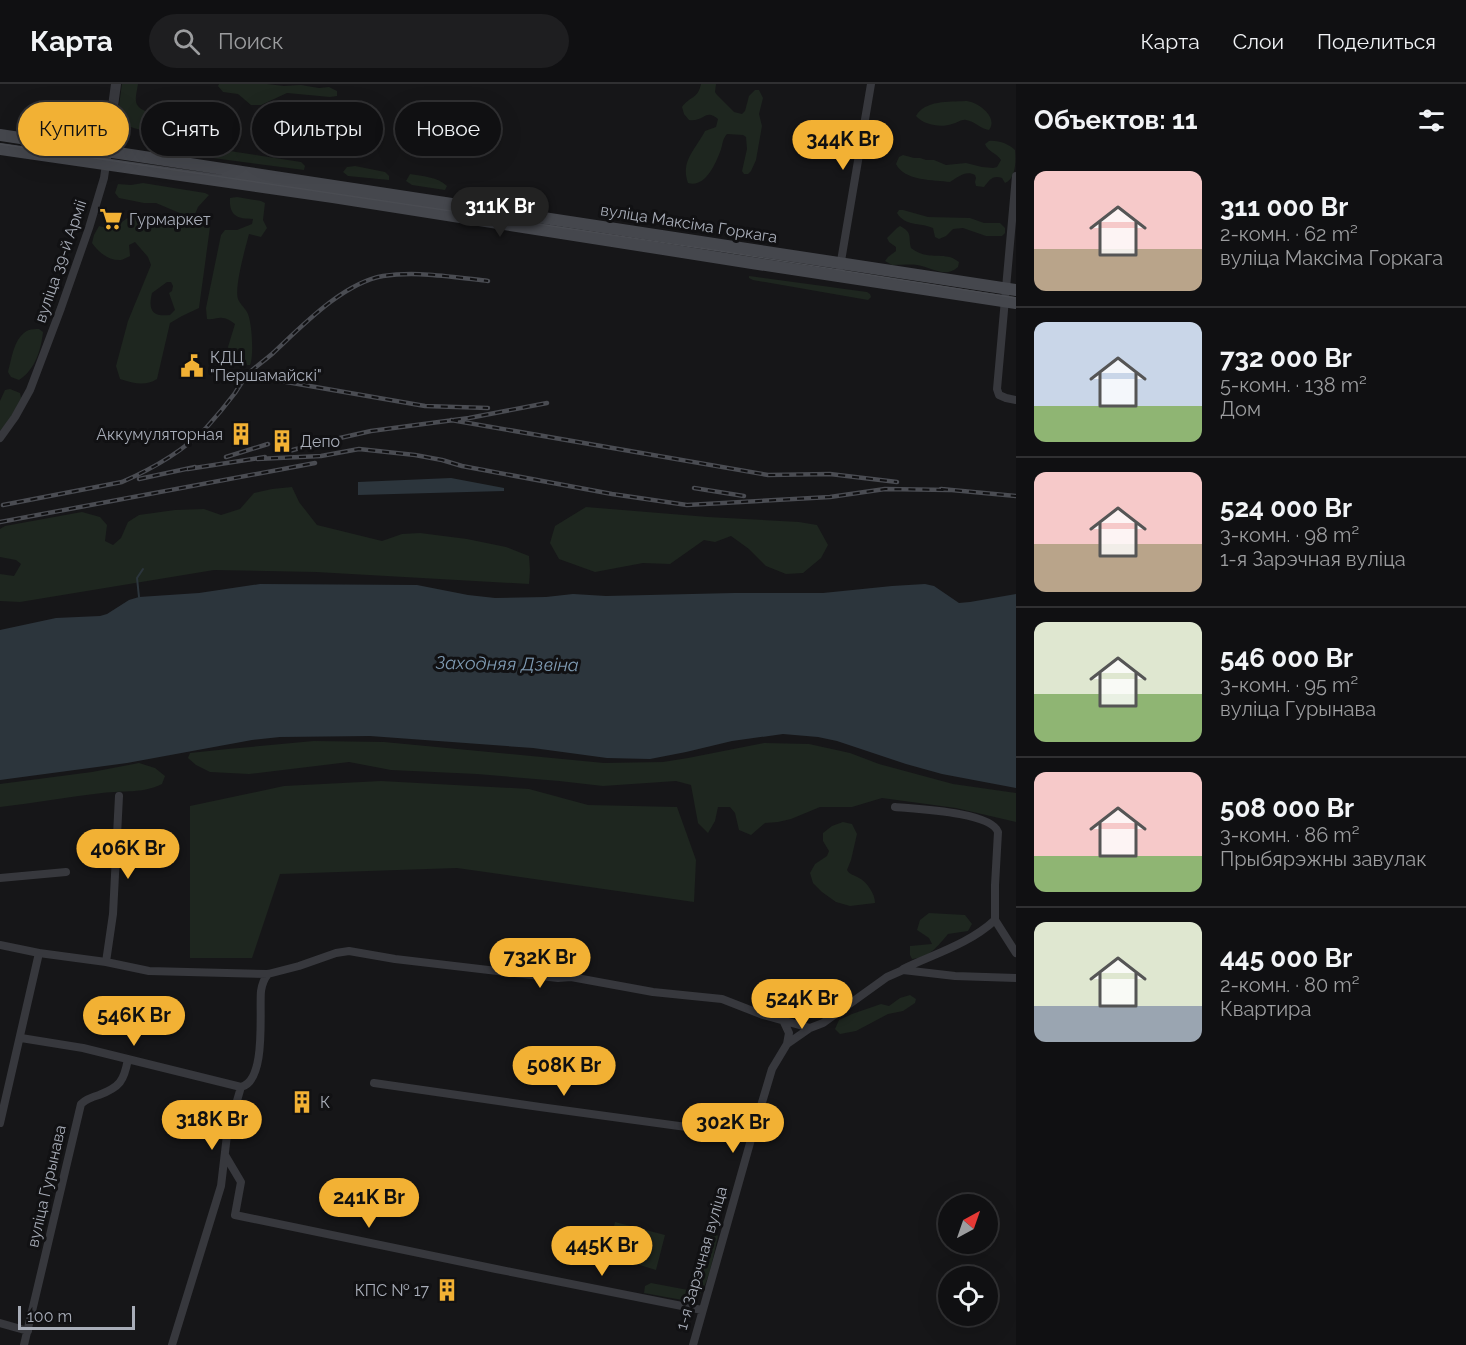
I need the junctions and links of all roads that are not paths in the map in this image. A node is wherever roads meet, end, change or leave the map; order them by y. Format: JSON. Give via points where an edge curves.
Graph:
{"nodes":[{"id":1,"x":116,"y":84,"type":"edge"},
{"id":2,"x":871,"y":84,"type":"edge"},
{"id":3,"x":0,"y":135,"type":"edge"},
{"id":4,"x":0,"y":149,"type":"edge"},
{"id":5,"x":106,"y":158,"type":"junction"},
{"id":6,"x":1016,"y":176,"type":"edge"},
{"id":7,"x":334,"y":192,"type":"junction"},
{"id":8,"x":751,"y":249,"type":"junction"},
{"id":9,"x":749,"y":262,"type":"junction"},
{"id":10,"x":841,"y":263,"type":"junction"},
{"id":11,"x":838,"y":276,"type":"junction"},
{"id":12,"x":1010,"y":296,"type":"edge"},
{"id":13,"x":1016,"y":400,"type":"edge"},
{"id":14,"x":0,"y":438,"type":"edge"},
{"id":15,"x":119,"y":796,"type":"dead end"},
{"id":16,"x":895,"y":807,"type":"dead end"},
{"id":17,"x":66,"y":872,"type":"dead end"},
{"id":18,"x":0,"y":878,"type":"edge"},
{"id":19,"x":995,"y":920,"type":"junction"},
{"id":20,"x":0,"y":945,"type":"edge"},
{"id":21,"x":39,"y":953,"type":"junction"},
{"id":22,"x":1016,"y":953,"type":"edge"},
{"id":23,"x":106,"y":962,"type":"junction"},
{"id":24,"x":903,"y":970,"type":"junction"},
{"id":25,"x":268,"y":974,"type":"junction"},
{"id":26,"x":1016,"y":978,"type":"edge"},
{"id":27,"x":783,"y":1020,"type":"junction"},
{"id":28,"x":810,"y":1028,"type":"junction"},
{"id":29,"x":21,"y":1038,"type":"junction"},
{"id":30,"x":787,"y":1044,"type":"junction"},
{"id":31,"x":128,"y":1059,"type":"junction"},
{"id":32,"x":374,"y":1083,"type":"dead end"},
{"id":33,"x":241,"y":1087,"type":"junction"},
{"id":34,"x":0,"y":1123,"type":"edge"},
{"id":35,"x":752,"y":1136,"type":"junction"},
{"id":36,"x":225,"y":1155,"type":"junction"},
{"id":37,"x":702,"y":1310,"type":"junction"},
{"id":38,"x":0,"y":1323,"type":"edge"},
{"id":39,"x":27,"y":1331,"type":"junction"},
{"id":40,"x":24,"y":1345,"type":"edge"},
{"id":41,"x":172,"y":1345,"type":"edge"},
{"id":42,"x":693,"y":1345,"type":"edge"}],
"edges":[{"from":1,"to":5,"type":"street","name":"вуліца 39-й Арміі"},
{"from":2,"to":10,"type":"street"},
{"from":3,"to":5,"type":"main road","name":"вуліца Максіма Горкага"},
{"from":4,"to":5,"type":"main road","name":"вуліца Максіма Горкага"},
{"from":5,"to":7,"type":"main road","name":"вуліца Максіма Горкага"},
{"from":5,"to":14,"type":"street","name":"вуліца 39-й Арміі","via":[[89,228],[34,379]]},
{"from":6,"to":12,"type":"street"},
{"from":7,"to":8,"type":"main road","name":"вуліца Максіма Горкага"},
{"from":7,"to":9,"type":"main road","name":"вуліца Максіма Горкага"},
{"from":8,"to":9,"type":"street"},
{"from":8,"to":10,"type":"main road","name":"вуліца Максіма Горкага"},
{"from":9,"to":11,"type":"main road","name":"вуліца Максіма Горкага"},
{"from":10,"to":11,"type":"street"},
{"from":10,"to":12,"type":"main road","name":"вуліца Максіма Горкага"},
{"from":11,"to":12,"type":"main road","name":"вуліца Максіма Горкага"},
{"from":12,"to":13,"type":"street","via":[[997,389],[999,395]]},
{"from":15,"to":23,"type":"street","via":[[113,914]]},
{"from":16,"to":19,"type":"street","via":[[973,816],[997,828]]},
{"from":17,"to":18,"type":"street"},
{"from":19,"to":22,"type":"street"},
{"from":19,"to":24,"type":"street","name":"1-я Зарэчная вуліца","via":[[941,954]]},
{"from":20,"to":21,"type":"street"},
{"from":21,"to":23,"type":"street"},
{"from":21,"to":29,"type":"street"},
{"from":23,"to":25,"type":"street","via":[[149,971]]},
{"from":24,"to":26,"type":"street"},
{"from":24,"to":28,"type":"street","name":"1-я Зарэчная вуліца"},
{"from":25,"to":27,"type":"street","via":[[349,951],[722,999]]},
{"from":25,"to":33,"type":"street","via":[[261,990],[260,1053],[251,1081]]},
{"from":27,"to":28,"type":"street"},
{"from":27,"to":30,"type":"street","via":[[789,1033]]},
{"from":28,"to":30,"type":"street","name":"1-я Зарэчная вуліца"},
{"from":29,"to":31,"type":"street"},
{"from":29,"to":34,"type":"street"},
{"from":30,"to":35,"type":"street","name":"1-я Зарэчная вуліца","via":[[772,1069]]},
{"from":31,"to":33,"type":"street"},
{"from":31,"to":39,"type":"street","name":"вуліца Гурынава","via":[[125,1076],[118,1085],[81,1104]]},
{"from":32,"to":35,"type":"street"},
{"from":33,"to":36,"type":"street"},
{"from":35,"to":37,"type":"street","name":"1-я Зарэчная вуліца"},
{"from":36,"to":37,"type":"street","via":[[241,1182],[235,1215]]},
{"from":36,"to":41,"type":"street","via":[[221,1186]]},
{"from":37,"to":42,"type":"street","name":"1-я Зарэчная вуліца"},
{"from":38,"to":39,"type":"street"},
{"from":39,"to":40,"type":"street","name":"вуліца Гурынава"}]}
